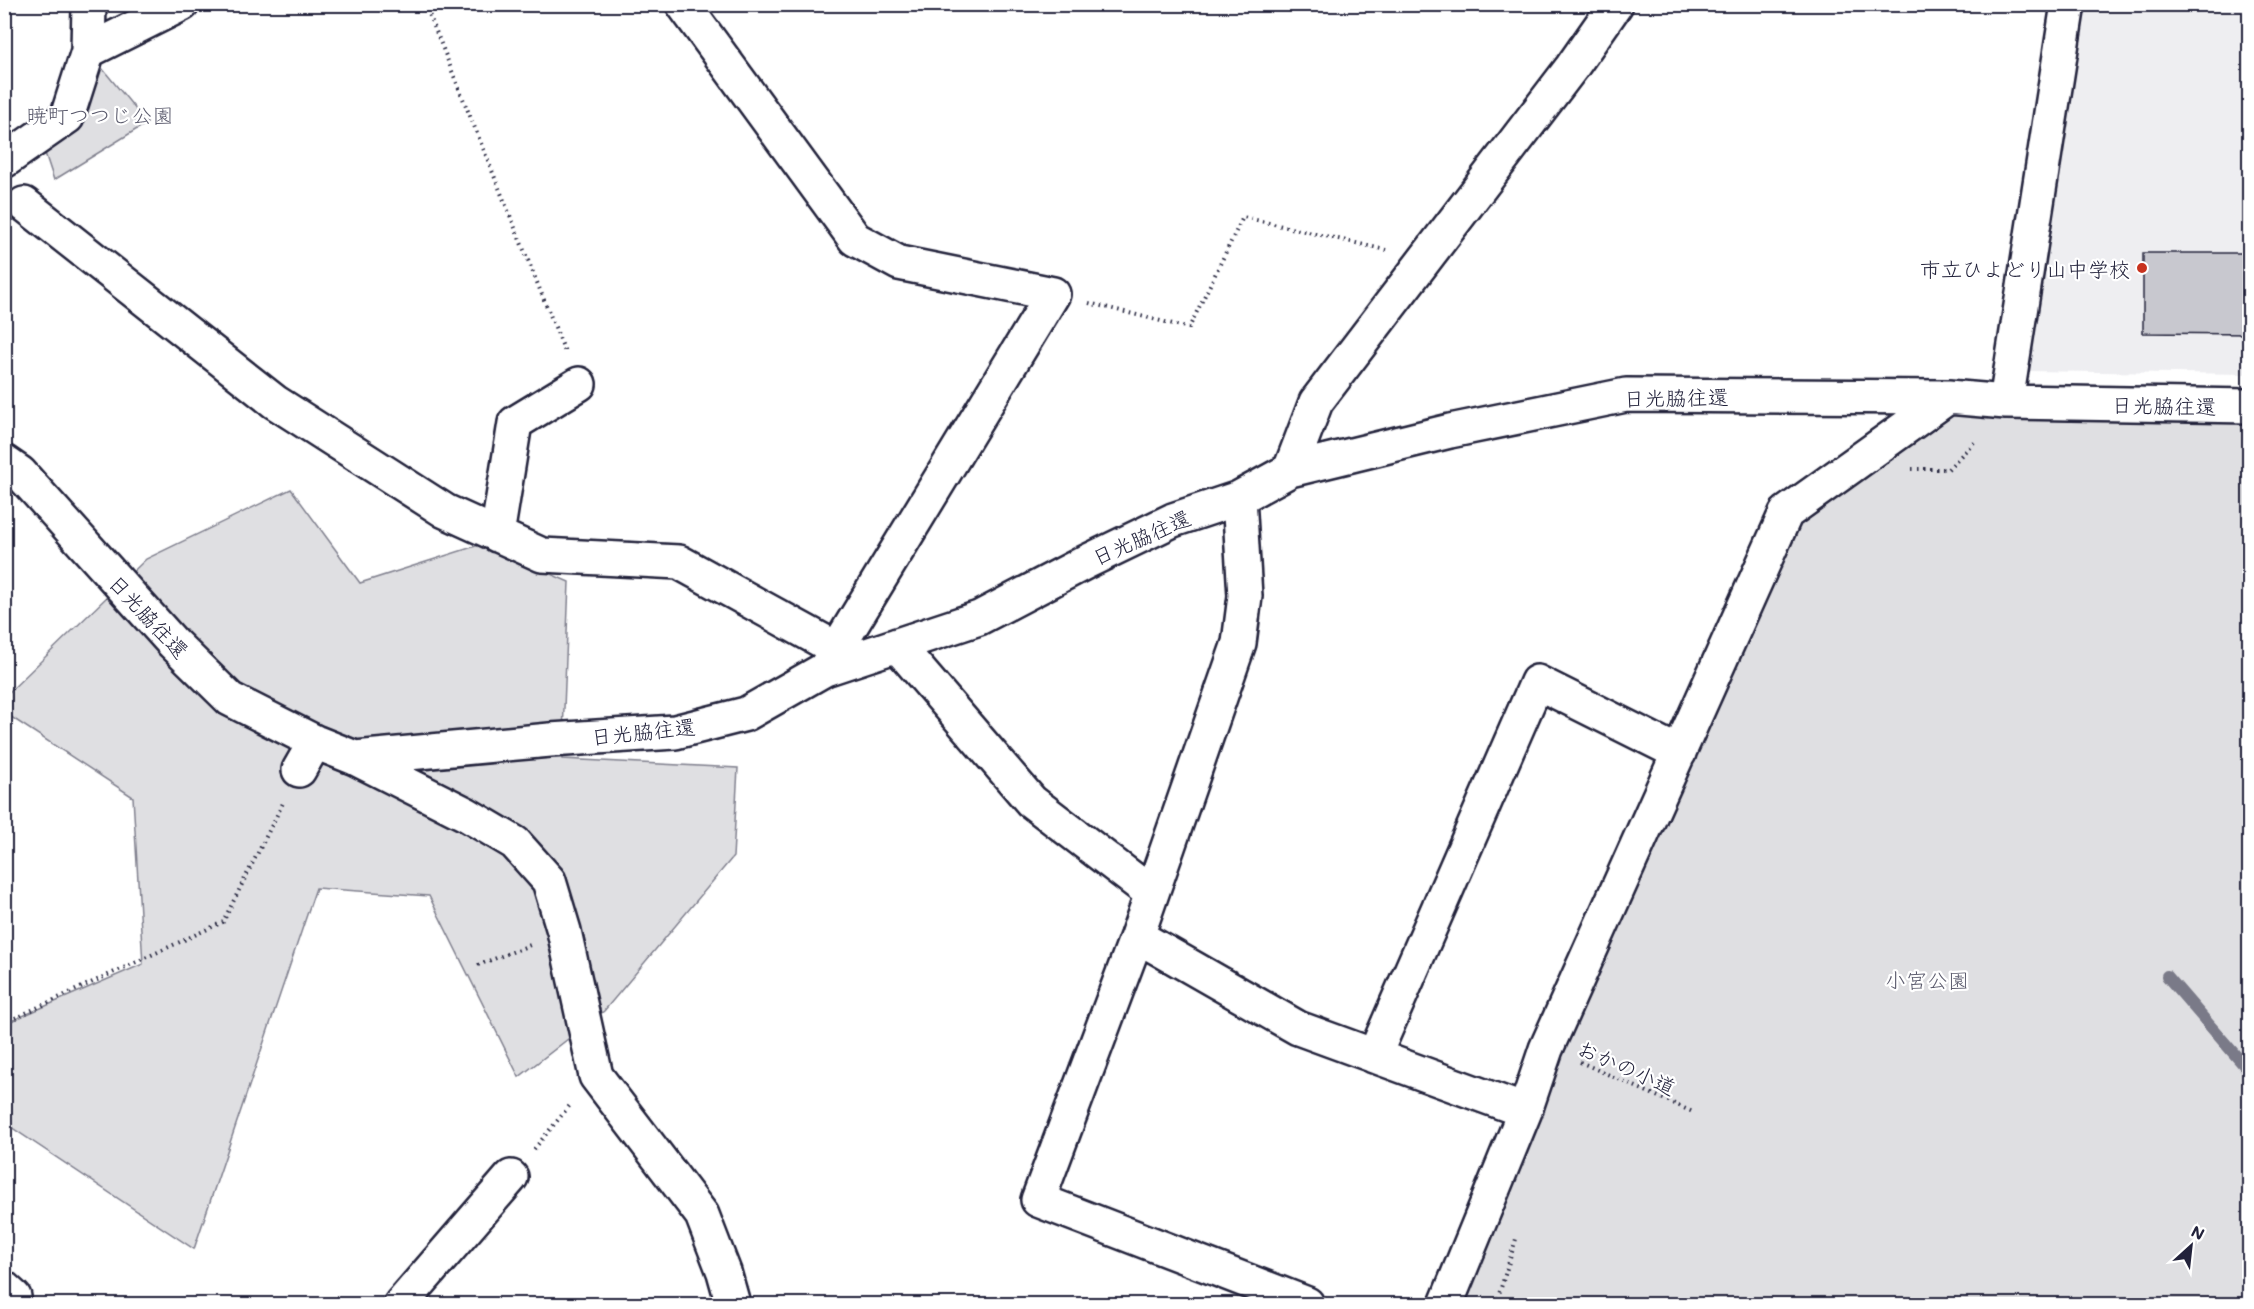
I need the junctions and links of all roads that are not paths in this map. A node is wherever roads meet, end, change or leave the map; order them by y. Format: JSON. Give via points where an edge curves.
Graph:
{"nodes":[{"id":1,"x":89,"y":4,"type":"edge"},
{"id":2,"x":182,"y":4,"type":"edge"},
{"id":3,"x":683,"y":4,"type":"edge"},
{"id":4,"x":1616,"y":4,"type":"edge"},
{"id":5,"x":2068,"y":4,"type":"edge"},
{"id":6,"x":88,"y":51,"type":"junction"},
{"id":7,"x":4,"y":161,"type":"edge"},
{"id":8,"x":24,"y":204,"type":"dead end"},
{"id":9,"x":579,"y":384,"type":"road end"},
{"id":10,"x":1948,"y":396,"type":"junction"},
{"id":11,"x":2006,"y":402,"type":"junction"},
{"id":12,"x":2250,"y":406,"type":"edge"},
{"id":13,"x":4,"y":462,"type":"edge"},
{"id":14,"x":1290,"y":470,"type":"junction"},
{"id":15,"x":1239,"y":498,"type":"junction"},
{"id":16,"x":497,"y":535,"type":"junction"},
{"id":17,"x":897,"y":645,"type":"junction"},
{"id":18,"x":831,"y":659,"type":"junction"},
{"id":19,"x":315,"y":742,"type":"junction"},
{"id":20,"x":1679,"y":753,"type":"junction"},
{"id":21,"x":355,"y":758,"type":"junction"},
{"id":22,"x":299,"y":770,"type":"road end"},
{"id":23,"x":1152,"y":893,"type":"junction"},
{"id":24,"x":1137,"y":936,"type":"junction"},
{"id":25,"x":1374,"y":1056,"type":"junction"},
{"id":26,"x":1525,"y":1111,"type":"junction"},
{"id":27,"x":511,"y":1177,"type":"road end"},
{"id":28,"x":4,"y":1288,"type":"edge"},
{"id":29,"x":8,"y":1305,"type":"edge"},
{"id":30,"x":401,"y":1305,"type":"edge"},
{"id":31,"x":733,"y":1305,"type":"edge"},
{"id":32,"x":1307,"y":1305,"type":"edge"},
{"id":33,"x":1446,"y":1305,"type":"edge"}],
"edges":[{"from":1,"to":6,"type":"street"},
{"from":2,"to":6,"type":"street"},
{"from":3,"to":18,"type":"street","via":[[855,239],[900,263],[1053,294]]},
{"from":4,"to":14,"type":"street","via":[[1316,402]]},
{"from":5,"to":11,"type":"street"},
{"from":6,"to":7,"type":"street","via":[[67,117]]},
{"from":8,"to":16,"type":"street","via":[[275,402],[445,511]]},
{"from":9,"to":16,"type":"street","via":[[515,423]]},
{"from":10,"to":11,"type":"street","name":"日光脇往還"},
{"from":10,"to":14,"type":"street","name":"日光脇往還","via":[[1626,395],[1450,431]]},
{"from":10,"to":20,"type":"street","via":[[1786,513]]},
{"from":11,"to":12,"type":"street","name":"日光脇往還"},
{"from":13,"to":19,"type":"street","name":"日光脇往還","via":[[20,473],[173,643],[230,699]]},
{"from":14,"to":15,"type":"street","name":"日光脇往還"},
{"from":15,"to":17,"type":"street","name":"日光脇往還","via":[[1173,520],[979,618]]},
{"from":15,"to":23,"type":"street","via":[[1245,596],[1239,643]]},
{"from":16,"to":18,"type":"street","via":[[542,555],[679,562]]},
{"from":17,"to":18,"type":"street","name":"日光脇往還"},
{"from":17,"to":23,"type":"street","via":[[1030,801]]},
{"from":18,"to":21,"type":"street","name":"日光脇往還","via":[[747,714],[675,732]]},
{"from":19,"to":21,"type":"street","name":"日光脇往還"},
{"from":19,"to":22,"type":"street"},
{"from":20,"to":25,"type":"street","via":[[1537,682]]},
{"from":20,"to":26,"type":"street","via":[[1546,1049]]},
{"from":21,"to":31,"type":"street","name":"日光脇往還","via":[[515,843],[549,881],[564,931],[586,1087],[702,1215]]},
{"from":23,"to":24,"type":"street"},
{"from":24,"to":25,"type":"street","via":[[1298,1028]]},
{"from":24,"to":32,"type":"street","via":[[1038,1200]]},
{"from":25,"to":26,"type":"street"},
{"from":26,"to":33,"type":"street"},
{"from":27,"to":30,"type":"street"},
{"from":28,"to":29,"type":"street","via":[[14,1297]]}]}
